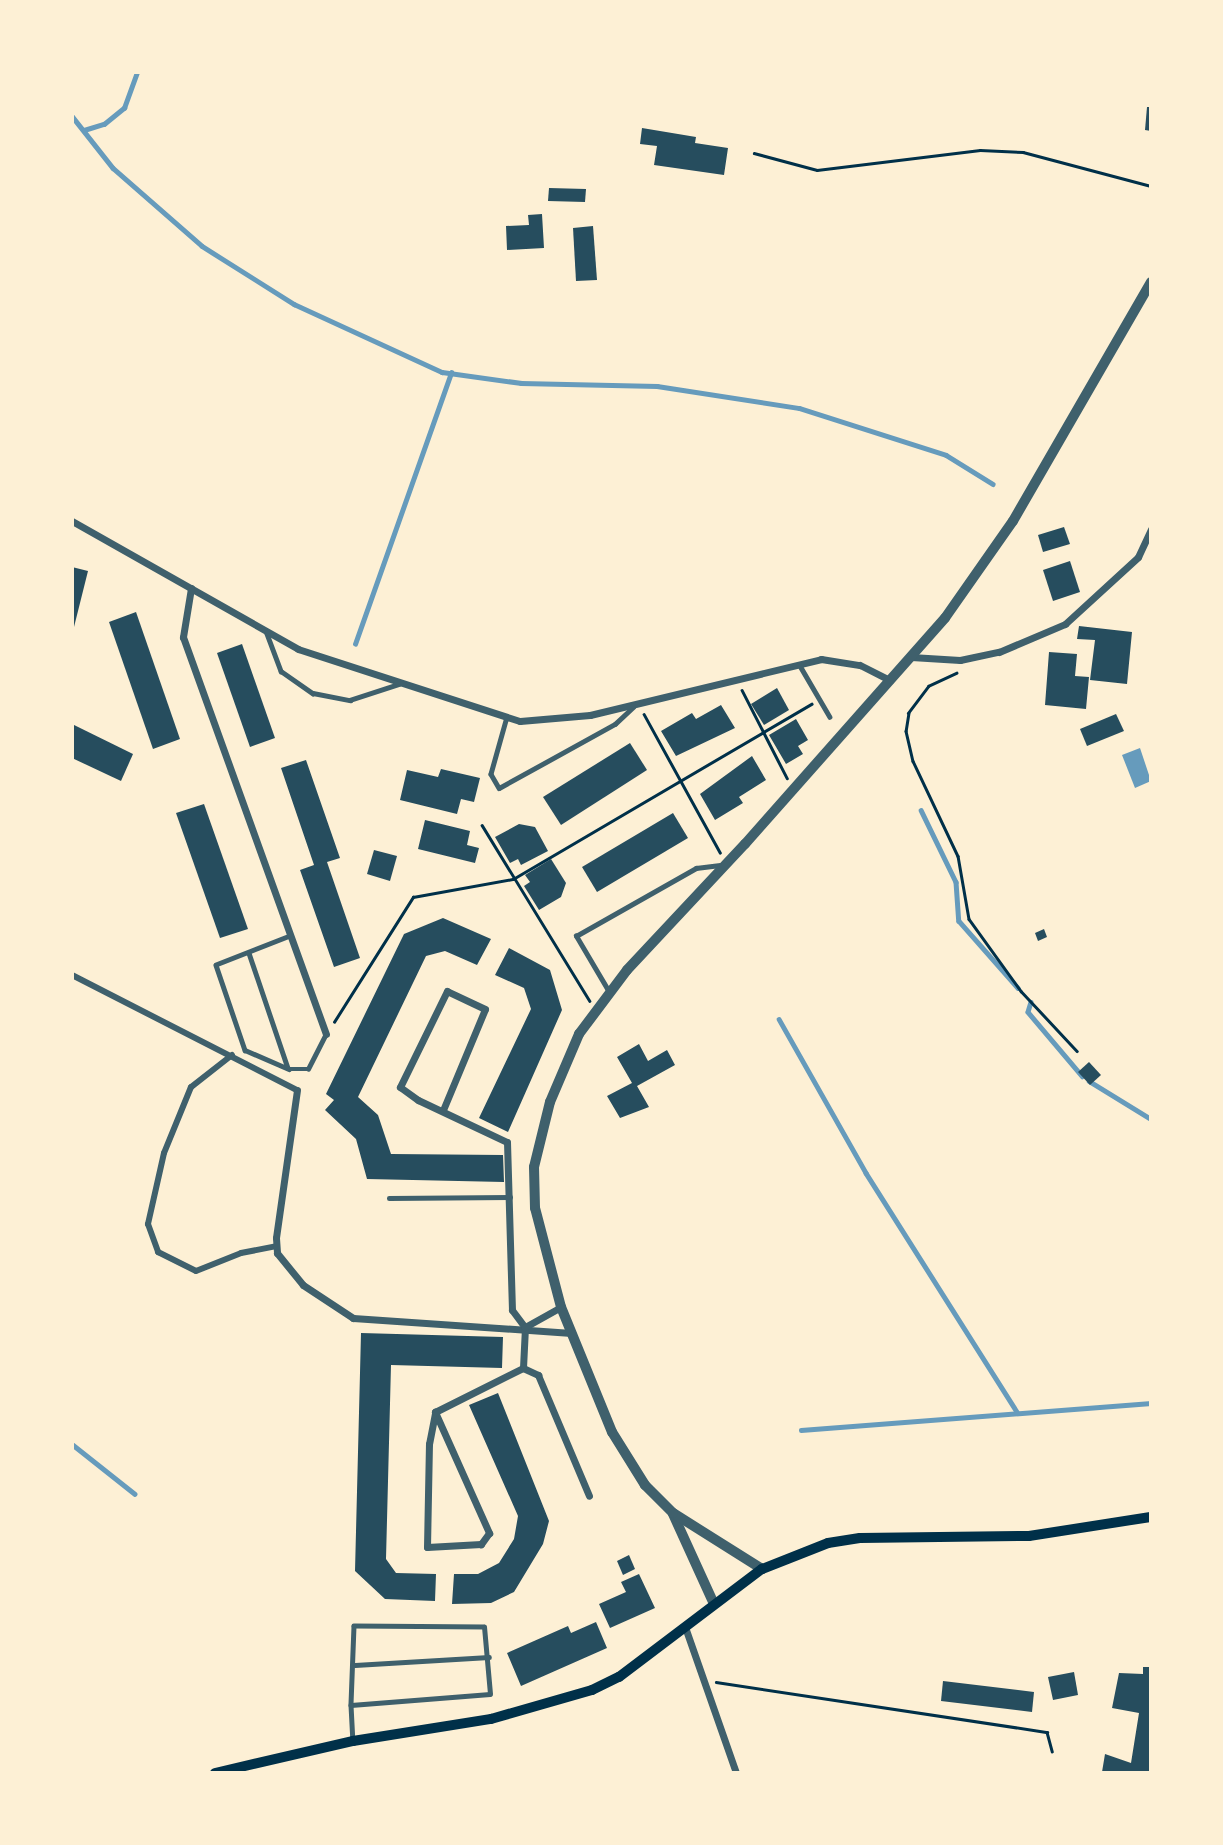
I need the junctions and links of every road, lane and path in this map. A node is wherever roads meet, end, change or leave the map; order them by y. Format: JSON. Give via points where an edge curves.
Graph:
{"nodes":[{"id":1,"x":754,"y":153,"type":"dead end"},
{"id":2,"x":1151,"y":186,"type":"edge"},
{"id":3,"x":1151,"y":282,"type":"edge"},
{"id":4,"x":72,"y":521,"type":"edge"},
{"id":5,"x":1151,"y":529,"type":"edge"},
{"id":6,"x":191,"y":588,"type":"junction"},
{"id":7,"x":266,"y":630,"type":"junction"},
{"id":8,"x":911,"y":657,"type":"junction"},
{"id":9,"x":960,"y":660,"type":"junction"},
{"id":10,"x":799,"y":663,"type":"junction"},
{"id":11,"x":736,"y":678,"type":"junction"},
{"id":12,"x":890,"y":680,"type":"junction"},
{"id":13,"x":400,"y":684,"type":"junction"},
{"id":14,"x":820,"y":699,"type":"junction"},
{"id":15,"x":638,"y":702,"type":"junction"},
{"id":16,"x":507,"y":717,"type":"junction"},
{"id":17,"x":830,"y":717,"type":"dead end"},
{"id":18,"x":763,"y":732,"type":"junction"},
{"id":19,"x":679,"y":780,"type":"junction"},
{"id":20,"x":793,"y":790,"type":"junction"},
{"id":21,"x":482,"y":825,"type":"dead end"},
{"id":22,"x":726,"y":864,"type":"junction"},
{"id":23,"x":513,"y":879,"type":"junction"},
{"id":24,"x":290,"y":936,"type":"junction"},
{"id":25,"x":248,"y":953,"type":"junction"},
{"id":26,"x":72,"y":975,"type":"edge"},
{"id":27,"x":609,"y":992,"type":"junction"},
{"id":28,"x":596,"y":1009,"type":"junction"},
{"id":29,"x":326,"y":1034,"type":"junction"},
{"id":30,"x":1077,"y":1051,"type":"dead end"},
{"id":31,"x":232,"y":1055,"type":"junction"},
{"id":32,"x":289,"y":1069,"type":"junction"},
{"id":33,"x":296,"y":1090,"type":"joint"},
{"id":34,"x":443,"y":1110,"type":"junction"},
{"id":35,"x":511,"y":1197,"type":"junction"},
{"id":36,"x":389,"y":1198,"type":"dead end"},
{"id":37,"x":276,"y":1246,"type":"junction"},
{"id":38,"x":561,"y":1307,"type":"junction"},
{"id":39,"x":525,"y":1327,"type":"junction"},
{"id":40,"x":571,"y":1333,"type":"junction"},
{"id":41,"x":523,"y":1368,"type":"junction"},
{"id":42,"x":435,"y":1412,"type":"junction"},
{"id":43,"x":589,"y":1496,"type":"dead end"},
{"id":44,"x":673,"y":1514,"type":"junction"},
{"id":45,"x":1151,"y":1517,"type":"edge"},
{"id":46,"x":762,"y":1569,"type":"junction"},
{"id":47,"x":714,"y":1604,"type":"junction"},
{"id":48,"x":685,"y":1627,"type":"junction"},
{"id":49,"x":489,"y":1657,"type":"junction"},
{"id":50,"x":355,"y":1665,"type":"junction"},
{"id":51,"x":706,"y":1680,"type":"junction"},
{"id":52,"x":351,"y":1705,"type":"junction"},
{"id":53,"x":353,"y":1741,"type":"junction"},
{"id":54,"x":1052,"y":1751,"type":"dead end"},
{"id":55,"x":215,"y":1773,"type":"edge"},
{"id":56,"x":736,"y":1773,"type":"edge"}],
"edges":[{"from":1,"to":2,"type":"path","via":[[817,170],[980,150],[1023,152]]},
{"from":3,"to":8,"type":"street","via":[[1013,521]]},
{"from":4,"to":6,"type":"street"},
{"from":5,"to":9,"type":"street","via":[[1138,557],[1065,624],[999,652]]},
{"from":6,"to":7,"type":"street"},
{"from":6,"to":24,"type":"street","via":[[183,637]]},
{"from":7,"to":13,"type":"street","via":[[298,649]]},
{"from":7,"to":13,"type":"lane","via":[[281,671],[313,693],[350,700]]},
{"from":8,"to":9,"type":"street"},
{"from":8,"to":12,"type":"street"},
{"from":9,"to":30,"type":"path","via":[[958,672],[929,686],[909,712],[906,731],[913,761],[958,856],[969,919],[1021,991]]},
{"from":10,"to":11,"type":"street"},
{"from":10,"to":12,"type":"street","via":[[839,659]]},
{"from":10,"to":14,"type":"lane"},
{"from":11,"to":15,"type":"street"},
{"from":11,"to":18,"type":"path"},
{"from":12,"to":20,"type":"street"},
{"from":13,"to":16,"type":"street"},
{"from":14,"to":17,"type":"lane"},
{"from":14,"to":18,"type":"path"},
{"from":15,"to":16,"type":"street","via":[[549,722]]},
{"from":15,"to":16,"type":"lane","via":[[615,724],[499,788],[491,774]]},
{"from":15,"to":19,"type":"path"},
{"from":18,"to":19,"type":"path"},
{"from":18,"to":20,"type":"path"},
{"from":19,"to":22,"type":"path"},
{"from":19,"to":23,"type":"path"},
{"from":20,"to":22,"type":"street"},
{"from":21,"to":23,"type":"path"},
{"from":22,"to":27,"type":"street"},
{"from":22,"to":27,"type":"lane","via":[[696,868],[576,936]]},
{"from":23,"to":28,"type":"path"},
{"from":23,"to":29,"type":"path","via":[[413,897]]},
{"from":24,"to":25,"type":"lane"},
{"from":24,"to":29,"type":"street"},
{"from":25,"to":32,"type":"lane"},
{"from":25,"to":32,"type":"lane","via":[[216,965],[245,1049]]},
{"from":26,"to":31,"type":"street"},
{"from":27,"to":28,"type":"street"},
{"from":28,"to":38,"type":"street","via":[[563,1066],[534,1167],[535,1208]]},
{"from":29,"to":32,"type":"lane","via":[[308,1069]]},
{"from":31,"to":33,"type":"street"},
{"from":31,"to":37,"type":"street","via":[[191,1087],[164,1153],[148,1224],[158,1252],[196,1271],[241,1252]]},
{"from":33,"to":37,"type":"street"},
{"from":34,"to":34,"type":"street","via":[[400,1087],[446,991],[485,1009]]},
{"from":34,"to":35,"type":"street","via":[[507,1142]]},
{"from":35,"to":36,"type":"lane"},
{"from":35,"to":39,"type":"street","via":[[512,1310]]},
{"from":37,"to":39,"type":"street","via":[[287,1269],[303,1285],[353,1318],[387,1324]]},
{"from":38,"to":39,"type":"street"},
{"from":38,"to":40,"type":"street"},
{"from":39,"to":40,"type":"street"},
{"from":39,"to":41,"type":"street"},
{"from":40,"to":44,"type":"street","via":[[627,1460]]},
{"from":41,"to":42,"type":"street"},
{"from":41,"to":43,"type":"street","via":[[538,1376]]},
{"from":42,"to":42,"type":"street","via":[[429,1444],[427,1547],[481,1544],[489,1533]]},
{"from":44,"to":46,"type":"street"},
{"from":44,"to":47,"type":"street"},
{"from":45,"to":46,"type":"main road","via":[[1030,1536],[860,1538],[792,1554]]},
{"from":46,"to":47,"type":"main road"},
{"from":47,"to":48,"type":"main road"},
{"from":48,"to":51,"type":"street"},
{"from":48,"to":53,"type":"main road","via":[[620,1676],[561,1701],[491,1719]]},
{"from":49,"to":50,"type":"lane"},
{"from":49,"to":50,"type":"lane","via":[[484,1627],[354,1626]]},
{"from":49,"to":52,"type":"lane","via":[[490,1694]]},
{"from":50,"to":52,"type":"lane"},
{"from":51,"to":54,"type":"path","via":[[1047,1732]]},
{"from":51,"to":56,"type":"street"},
{"from":52,"to":53,"type":"lane"},
{"from":53,"to":55,"type":"main road"}]}
